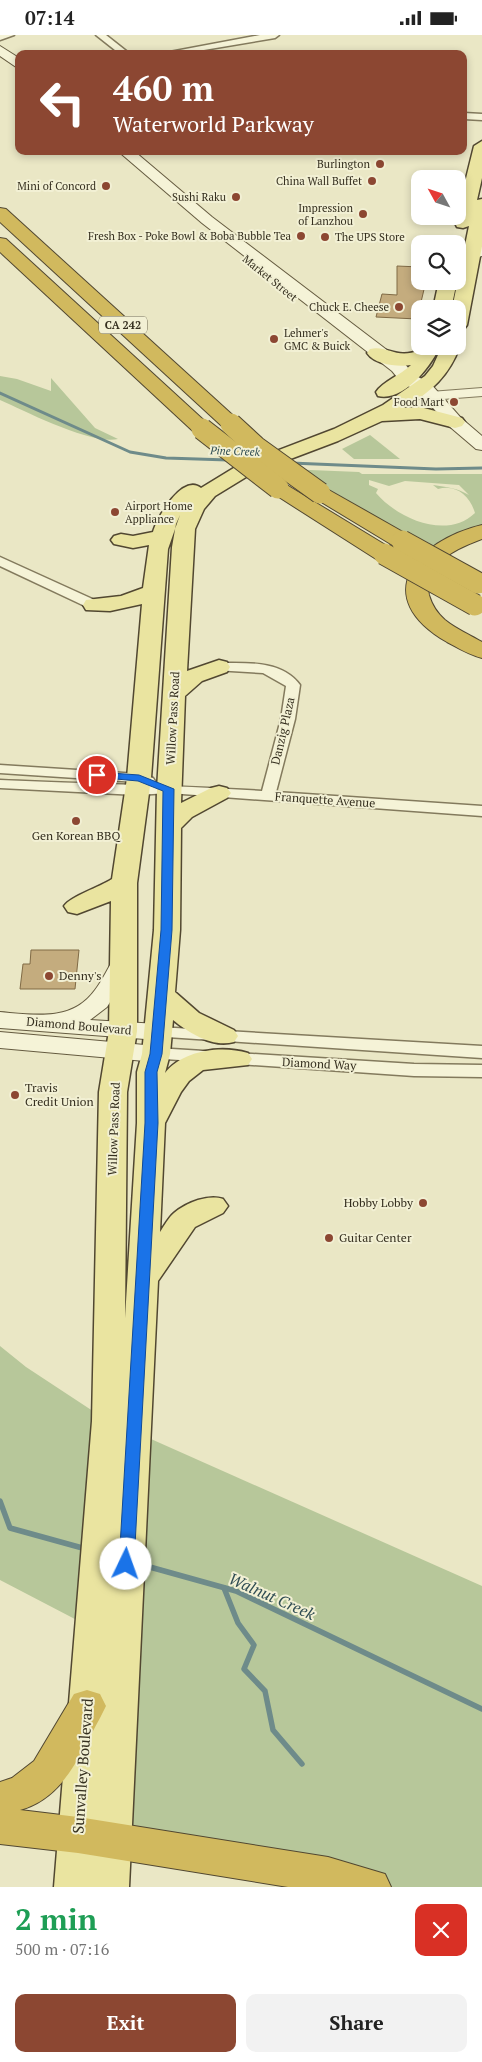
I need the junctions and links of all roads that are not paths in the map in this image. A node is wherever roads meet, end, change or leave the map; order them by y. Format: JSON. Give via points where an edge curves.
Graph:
{"nodes":[{"id":1,"x":10,"y":35,"type":"edge"},
{"id":2,"x":100,"y":35,"type":"edge"},
{"id":3,"x":275,"y":35,"type":"edge"},
{"id":4,"x":0,"y":37,"type":"edge"},
{"id":5,"x":0,"y":50,"type":"edge"},
{"id":6,"x":121,"y":50,"type":"edge"},
{"id":7,"x":187,"y":50,"type":"edge"},
{"id":8,"x":0,"y":59,"type":"edge"},
{"id":9,"x":15,"y":62,"type":"edge"},
{"id":10,"x":15,"y":72,"type":"edge"},
{"id":11,"x":467,"y":116,"type":"edge"},
{"id":12,"x":482,"y":117,"type":"edge"},
{"id":13,"x":467,"y":120,"type":"edge"},
{"id":14,"x":482,"y":121,"type":"edge"},
{"id":15,"x":482,"y":146,"type":"edge"},
{"id":16,"x":117,"y":155,"type":"edge"},
{"id":17,"x":130,"y":155,"type":"edge"},
{"id":18,"x":475,"y":175,"type":"junction"},
{"id":19,"x":482,"y":195,"type":"edge"},
{"id":20,"x":482,"y":204,"type":"edge"},
{"id":21,"x":0,"y":213,"type":"edge"},
{"id":22,"x":479,"y":236,"type":"edge"},
{"id":23,"x":0,"y":243,"type":"edge"},
{"id":24,"x":468,"y":255,"type":"edge"},
{"id":25,"x":482,"y":280,"type":"edge"},
{"id":26,"x":296,"y":290,"type":"junction"},
{"id":27,"x":461,"y":300,"type":"edge"},
{"id":28,"x":466,"y":307,"type":"edge"},
{"id":29,"x":310,"y":311,"type":"junction"},
{"id":30,"x":342,"y":326,"type":"junction"},
{"id":31,"x":376,"y":353,"type":"junction"},
{"id":32,"x":422,"y":355,"type":"edge"},
{"id":33,"x":428,"y":355,"type":"edge"},
{"id":34,"x":448,"y":355,"type":"edge"},
{"id":35,"x":415,"y":388,"type":"junction"},
{"id":36,"x":482,"y":392,"type":"edge"},
{"id":37,"x":374,"y":417,"type":"junction"},
{"id":38,"x":455,"y":422,"type":"junction"},
{"id":39,"x":482,"y":445,"type":"edge"},
{"id":40,"x":251,"y":461,"type":"junction"},
{"id":41,"x":482,"y":531,"type":"edge"},
{"id":42,"x":162,"y":535,"type":"junction"},
{"id":43,"x":121,"y":541,"type":"dead end"},
{"id":44,"x":0,"y":561,"type":"edge"},
{"id":45,"x":154,"y":591,"type":"junction"},
{"id":46,"x":479,"y":596,"type":"edge"},
{"id":47,"x":94,"y":605,"type":"junction"},
{"id":48,"x":150,"y":626,"type":"junction"},
{"id":49,"x":482,"y":651,"type":"edge"},
{"id":50,"x":219,"y":667,"type":"joint"},
{"id":51,"x":174,"y":694,"type":"junction"},
{"id":52,"x":0,"y":769,"type":"edge"},
{"id":53,"x":0,"y":784,"type":"edge"},
{"id":54,"x":138,"y":784,"type":"junction"},
{"id":55,"x":168,"y":789,"type":"junction"},
{"id":56,"x":219,"y":793,"type":"junction"},
{"id":57,"x":268,"y":796,"type":"junction"},
{"id":58,"x":482,"y":811,"type":"edge"},
{"id":59,"x":169,"y":826,"type":"junction"},
{"id":60,"x":124,"y":883,"type":"junction"},
{"id":61,"x":77,"y":906,"type":"dead end"},
{"id":62,"x":123,"y":962,"type":"junction"},
{"id":63,"x":161,"y":993,"type":"junction"},
{"id":64,"x":42,"y":1024,"type":"junction"},
{"id":65,"x":3,"y":1027,"type":"edge"},
{"id":66,"x":224,"y":1036,"type":"junction"},
{"id":67,"x":121,"y":1041,"type":"junction"},
{"id":68,"x":157,"y":1043,"type":"junction"},
{"id":69,"x":482,"y":1052,"type":"edge"},
{"id":70,"x":238,"y":1059,"type":"junction"},
{"id":71,"x":482,"y":1071,"type":"edge"},
{"id":72,"x":152,"y":1123,"type":"junction"},
{"id":73,"x":213,"y":1206,"type":"dead end"},
{"id":74,"x":142,"y":1280,"type":"junction"},
{"id":75,"x":121,"y":1426,"type":"junction"},
{"id":76,"x":107,"y":1654,"type":"junction"},
{"id":77,"x":87,"y":1706,"type":"junction"},
{"id":78,"x":0,"y":1799,"type":"edge"},
{"id":79,"x":0,"y":1826,"type":"edge"},
{"id":80,"x":95,"y":1838,"type":"junction"},
{"id":81,"x":74,"y":1887,"type":"edge"},
{"id":82,"x":110,"y":1887,"type":"edge"},
{"id":83,"x":372,"y":1887,"type":"edge"}],
"edges":[{"from":1,"to":4,"type":"street"},
{"from":2,"to":6,"type":"street"},
{"from":3,"to":7,"type":"street"},
{"from":5,"to":9,"type":"main road"},
{"from":8,"to":10,"type":"main road"},
{"from":11,"to":12,"type":"street"},
{"from":13,"to":14,"type":"street"},
{"from":15,"to":18,"type":"main road"},
{"from":16,"to":29,"type":"main road","name":"Market Street"},
{"from":17,"to":26,"type":"main road","name":"Market Street"},
{"from":18,"to":19,"type":"main road","via":[[476,193]]},
{"from":18,"to":24,"type":"main road"},
{"from":20,"to":22,"type":"main road"},
{"from":21,"to":46,"type":"highway","number":"CA 242","bridge":true,"via":[[256,447],[320,493],[402,541]]},
{"from":22,"to":24,"type":"main road"},
{"from":23,"to":46,"type":"highway","number":"CA 242","bridge":true,"via":[[202,429],[278,488],[384,554]]},
{"from":24,"to":27,"type":"main road"},
{"from":25,"to":28,"type":"main road"},
{"from":26,"to":29,"type":"main road","via":[[312,306]]},
{"from":26,"to":30,"type":"main road","name":"Market Street"},
{"from":29,"to":30,"type":"main road"},
{"from":29,"to":35,"type":"main road","name":"Market Street","via":[[365,355]]},
{"from":30,"to":31,"type":"main road","name":"Market Street"},
{"from":31,"to":32,"type":"main road","via":[[401,361],[414,360]]},
{"from":31,"to":35,"type":"main road","name":"Market Street","via":[[398,367]]},
{"from":33,"to":35,"type":"main road","name":"Willow Pass Road"},
{"from":34,"to":35,"type":"main road","name":"Willow Pass Road","via":[[431,383]]},
{"from":35,"to":36,"type":"street"},
{"from":35,"to":37,"type":"main road","name":"Willow Pass Road"},
{"from":35,"to":38,"type":"main road","name":"Market Street"},
{"from":35,"to":40,"type":"main road","name":"Willow Pass Road","via":[[328,422]]},
{"from":37,"to":38,"type":"main road","via":[[420,413]]},
{"from":37,"to":40,"type":"main road","name":"Willow Pass Road","via":[[343,432]]},
{"from":38,"to":39,"type":"main road","name":"Market Street"},
{"from":40,"to":42,"type":"main road","name":"Willow Pass Road","via":[[200,484],[167,519]]},
{"from":40,"to":51,"type":"main road","name":"Willow Pass Road","via":[[218,485],[186,523]]},
{"from":41,"to":49,"type":"highway","via":[[438,551],[423,565],[416,594],[423,609],[437,625]]},
{"from":42,"to":43,"type":"main road","via":[[133,542]]},
{"from":42,"to":45,"type":"main road","name":"Willow Pass Road"},
{"from":44,"to":47,"type":"street"},
{"from":45,"to":47,"type":"main road","via":[[132,602]]},
{"from":45,"to":48,"type":"main road","name":"Willow Pass Road"},
{"from":47,"to":48,"type":"main road","via":[[134,617]]},
{"from":48,"to":54,"type":"main road","name":"Willow Pass Road"},
{"from":50,"to":51,"type":"main road","via":[[194,676]]},
{"from":50,"to":57,"type":"street","name":"Danzig Plaza","via":[[266,668],[281,674],[293,685],[288,719]]},
{"from":51,"to":55,"type":"main road","name":"Willow Pass Road"},
{"from":52,"to":54,"type":"street"},
{"from":53,"to":54,"type":"street"},
{"from":54,"to":55,"type":"street"},
{"from":54,"to":60,"type":"main road","name":"Willow Pass Road"},
{"from":55,"to":56,"type":"street","name":"Franquette Avenue"},
{"from":55,"to":59,"type":"main road","name":"Willow Pass Road"},
{"from":56,"to":57,"type":"street","name":"Franquette Avenue"},
{"from":56,"to":59,"type":"main road","via":[[192,805]]},
{"from":57,"to":58,"type":"street","name":"Franquette Avenue"},
{"from":59,"to":63,"type":"main road","name":"Willow Pass Road","via":[[167,930]]},
{"from":60,"to":61,"type":"main road"},
{"from":60,"to":62,"type":"main road","name":"Willow Pass Road"},
{"from":62,"to":64,"type":"main road","via":[[95,1007],[82,1016]]},
{"from":62,"to":67,"type":"main road","name":"Willow Pass Road"},
{"from":63,"to":66,"type":"main road","via":[[188,1020]]},
{"from":63,"to":68,"type":"main road","name":"Willow Pass Road"},
{"from":64,"to":65,"type":"main road","name":"Diamond Boulevard"},
{"from":64,"to":67,"type":"main road","name":"Diamond Boulevard"},
{"from":65,"to":67,"type":"main road","name":"Diamond Boulevard"},
{"from":66,"to":68,"type":"street","name":"Diamond Way"},
{"from":66,"to":69,"type":"street","name":"Diamond Way"},
{"from":67,"to":68,"type":"main road","name":"Diamond Boulevard"},
{"from":67,"to":75,"type":"main road","name":"Willow Pass Road","via":[[113,1092]]},
{"from":68,"to":70,"type":"street","name":"Diamond Way"},
{"from":68,"to":72,"type":"main road","name":"Willow Pass Road","via":[[151,1072]]},
{"from":70,"to":71,"type":"street","name":"Diamond Way"},
{"from":70,"to":72,"type":"main road","via":[[191,1064],[168,1089]]},
{"from":72,"to":74,"type":"main road","name":"Willow Pass Road"},
{"from":73,"to":74,"type":"main road","via":[[185,1220]]},
{"from":74,"to":75,"type":"main road","name":"Willow Pass Road"},
{"from":75,"to":76,"type":"main road","name":"Willow Pass Road"},
{"from":76,"to":77,"type":"main road","name":"Sunvalley Boulevard"},
{"from":76,"to":80,"type":"main road","name":"Sunvalley Boulevard"},
{"from":77,"to":78,"type":"highway","via":[[48,1773],[24,1792]]},
{"from":77,"to":80,"type":"main road","name":"Sunvalley Boulevard"},
{"from":79,"to":80,"type":"highway"},
{"from":80,"to":81,"type":"main road","name":"Sunvalley Boulevard"},
{"from":80,"to":82,"type":"main road","name":"Sunvalley Boulevard"},
{"from":80,"to":83,"type":"highway","via":[[328,1875]]}]}
